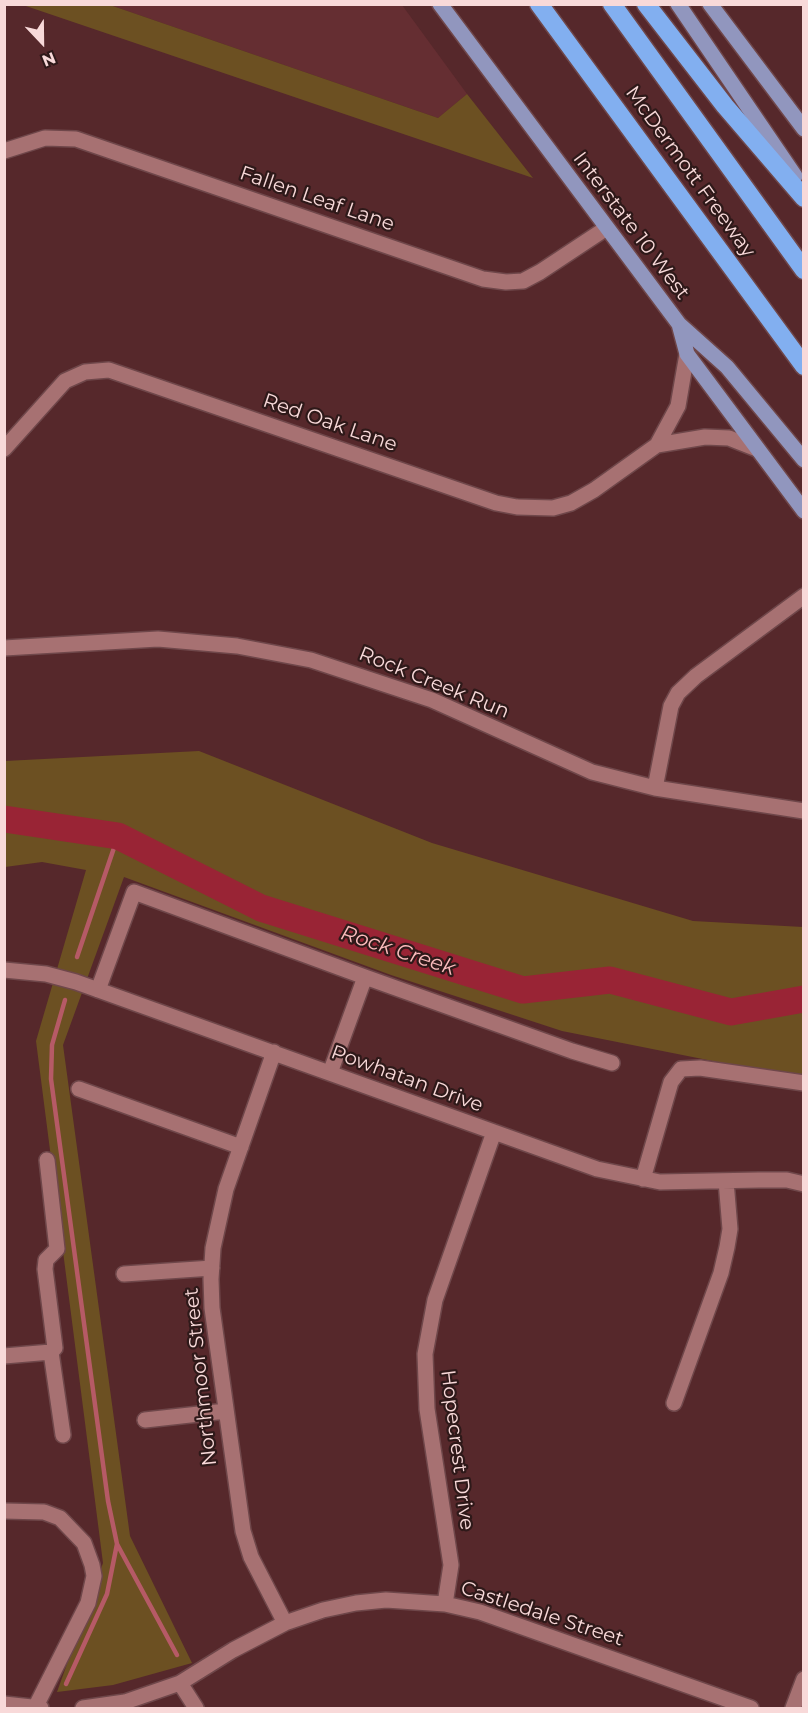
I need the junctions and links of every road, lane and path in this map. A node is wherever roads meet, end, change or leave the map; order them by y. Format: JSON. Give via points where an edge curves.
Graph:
{"nodes":[{"id":1,"x":440,"y":4,"type":"edge"},
{"id":2,"x":539,"y":4,"type":"edge"},
{"id":3,"x":612,"y":4,"type":"edge"},
{"id":4,"x":646,"y":4,"type":"edge"},
{"id":5,"x":678,"y":4,"type":"edge"},
{"id":6,"x":710,"y":4,"type":"edge"},
{"id":7,"x":804,"y":129,"type":"edge"},
{"id":8,"x":4,"y":134,"type":"edge"},
{"id":9,"x":10,"y":148,"type":"edge"},
{"id":10,"x":804,"y":188,"type":"edge"},
{"id":11,"x":804,"y":198,"type":"edge"},
{"id":12,"x":605,"y":229,"type":"junction"},
{"id":13,"x":804,"y":270,"type":"edge"},
{"id":14,"x":679,"y":324,"type":"junction"},
{"id":15,"x":687,"y":354,"type":"junction"},
{"id":16,"x":804,"y":366,"type":"edge"},
{"id":17,"x":657,"y":445,"type":"junction"},
{"id":18,"x":4,"y":449,"type":"edge"},
{"id":19,"x":757,"y":449,"type":"junction"},
{"id":20,"x":804,"y":460,"type":"edge"},
{"id":21,"x":804,"y":511,"type":"edge"},
{"id":22,"x":804,"y":596,"type":"edge"},
{"id":23,"x":4,"y":648,"type":"edge"},
{"id":24,"x":655,"y":788,"type":"junction"},
{"id":25,"x":804,"y":811,"type":"edge"},
{"id":26,"x":4,"y":970,"type":"edge"},
{"id":27,"x":365,"y":977,"type":"junction"},
{"id":28,"x":98,"y":990,"type":"junction"},
{"id":29,"x":274,"y":1052,"type":"junction"},
{"id":30,"x":612,"y":1063,"type":"dead end"},
{"id":31,"x":330,"y":1073,"type":"junction"},
{"id":32,"x":804,"y":1083,"type":"edge"},
{"id":33,"x":79,"y":1089,"type":"dead end"},
{"id":34,"x":494,"y":1132,"type":"junction"},
{"id":35,"x":241,"y":1146,"type":"junction"},
{"id":36,"x":47,"y":1160,"type":"dead end"},
{"id":37,"x":643,"y":1179,"type":"junction"},
{"id":38,"x":726,"y":1181,"type":"junction"},
{"id":39,"x":804,"y":1184,"type":"edge"},
{"id":40,"x":212,"y":1268,"type":"junction"},
{"id":41,"x":123,"y":1274,"type":"dead end"},
{"id":42,"x":51,"y":1352,"type":"junction"},
{"id":43,"x":4,"y":1356,"type":"edge"},
{"id":44,"x":674,"y":1403,"type":"dead end"},
{"id":45,"x":225,"y":1411,"type":"junction"},
{"id":46,"x":145,"y":1420,"type":"dead end"},
{"id":47,"x":63,"y":1435,"type":"dead end"},
{"id":48,"x":4,"y":1511,"type":"edge"},
{"id":49,"x":445,"y":1604,"type":"junction"},
{"id":50,"x":285,"y":1623,"type":"junction"},
{"id":51,"x":804,"y":1679,"type":"edge"},
{"id":52,"x":180,"y":1683,"type":"junction"},
{"id":53,"x":4,"y":1704,"type":"edge"},
{"id":54,"x":35,"y":1708,"type":"edge"},
{"id":55,"x":41,"y":1708,"type":"edge"},
{"id":56,"x":83,"y":1708,"type":"edge"},
{"id":57,"x":196,"y":1708,"type":"edge"},
{"id":58,"x":751,"y":1708,"type":"edge"},
{"id":59,"x":793,"y":1708,"type":"edge"}],
"edges":[{"from":1,"to":12,"type":"main road","name":"Interstate 10 West"},
{"from":2,"to":16,"type":"highway","name":"McDermott Freeway"},
{"from":3,"to":13,"type":"highway","name":"McDermott Freeway"},
{"from":4,"to":11,"type":"highway","via":[[725,106]]},
{"from":5,"to":10,"type":"main road"},
{"from":6,"to":7,"type":"main road"},
{"from":8,"to":9,"type":"street"},
{"from":9,"to":12,"type":"street","name":"Fallen Leaf Lane","via":[[45,138],[76,139],[483,279],[522,281]]},
{"from":12,"to":14,"type":"main road","name":"Interstate 10 West"},
{"from":14,"to":15,"type":"main road"},
{"from":14,"to":20,"type":"main road","name":"Interstate 10 West","via":[[727,367]]},
{"from":15,"to":17,"type":"street","name":"Red Oak Lane","via":[[678,406]]},
{"from":15,"to":19,"type":"main road"},
{"from":17,"to":18,"type":"street","name":"Red Oak Lane","via":[[571,503],[553,508],[517,507],[109,370],[85,372],[65,381]]},
{"from":17,"to":19,"type":"street","name":"Red Oak Lane","via":[[705,436],[729,438]]},
{"from":19,"to":21,"type":"main road"},
{"from":22,"to":24,"type":"street","via":[[678,693],[671,706]]},
{"from":23,"to":24,"type":"street","name":"Rock Creek Run","via":[[158,639],[237,646],[310,660],[432,700],[592,772]]},
{"from":24,"to":25,"type":"street","name":"Rock Creek Run"},
{"from":26,"to":28,"type":"street","name":"Powhatan Drive","via":[[46,974]]},
{"from":27,"to":28,"type":"street","via":[[134,892]]},
{"from":27,"to":30,"type":"street"},
{"from":27,"to":31,"type":"street"},
{"from":28,"to":29,"type":"street","name":"Powhatan Drive"},
{"from":29,"to":31,"type":"street","name":"Powhatan Drive"},
{"from":29,"to":35,"type":"street","name":"Northmoor Street"},
{"from":31,"to":34,"type":"street","name":"Powhatan Drive"},
{"from":32,"to":37,"type":"street","via":[[700,1068],[681,1069],[671,1082]]},
{"from":33,"to":35,"type":"street"},
{"from":34,"to":37,"type":"street","name":"Powhatan Drive","via":[[597,1169]]},
{"from":34,"to":49,"type":"street","name":"Hopecrest Drive","via":[[435,1300],[425,1354],[427,1409],[451,1565]]},
{"from":35,"to":40,"type":"street","name":"Northmoor Street","via":[[217,1223]]},
{"from":36,"to":42,"type":"street","via":[[57,1249],[46,1260],[45,1269],[55,1348]]},
{"from":37,"to":38,"type":"street","name":"Powhatan Drive"},
{"from":38,"to":39,"type":"street","name":"Powhatan Drive","via":[[787,1180]]},
{"from":38,"to":44,"type":"street","via":[[730,1229],[721,1273]]},
{"from":40,"to":41,"type":"street"},
{"from":40,"to":45,"type":"street","name":"Northmoor Street","via":[[212,1308]]},
{"from":42,"to":43,"type":"street"},
{"from":42,"to":47,"type":"street"},
{"from":45,"to":46,"type":"street"},
{"from":45,"to":50,"type":"street","name":"Northmoor Street","via":[[243,1531],[251,1557]]},
{"from":48,"to":54,"type":"street","via":[[44,1512],[60,1518],[84,1543],[94,1576],[88,1603]]},
{"from":49,"to":50,"type":"street","name":"Castledale Street","via":[[356,1602]]},
{"from":49,"to":58,"type":"street","name":"Castledale Street","via":[[511,1622]]},
{"from":50,"to":52,"type":"street","name":"Castledale Street"},
{"from":51,"to":59,"type":"street"},
{"from":52,"to":56,"type":"street","name":"Castledale Street","via":[[125,1702]]},
{"from":52,"to":57,"type":"street"},
{"from":53,"to":54,"type":"street"},
{"from":54,"to":55,"type":"street"}]}
